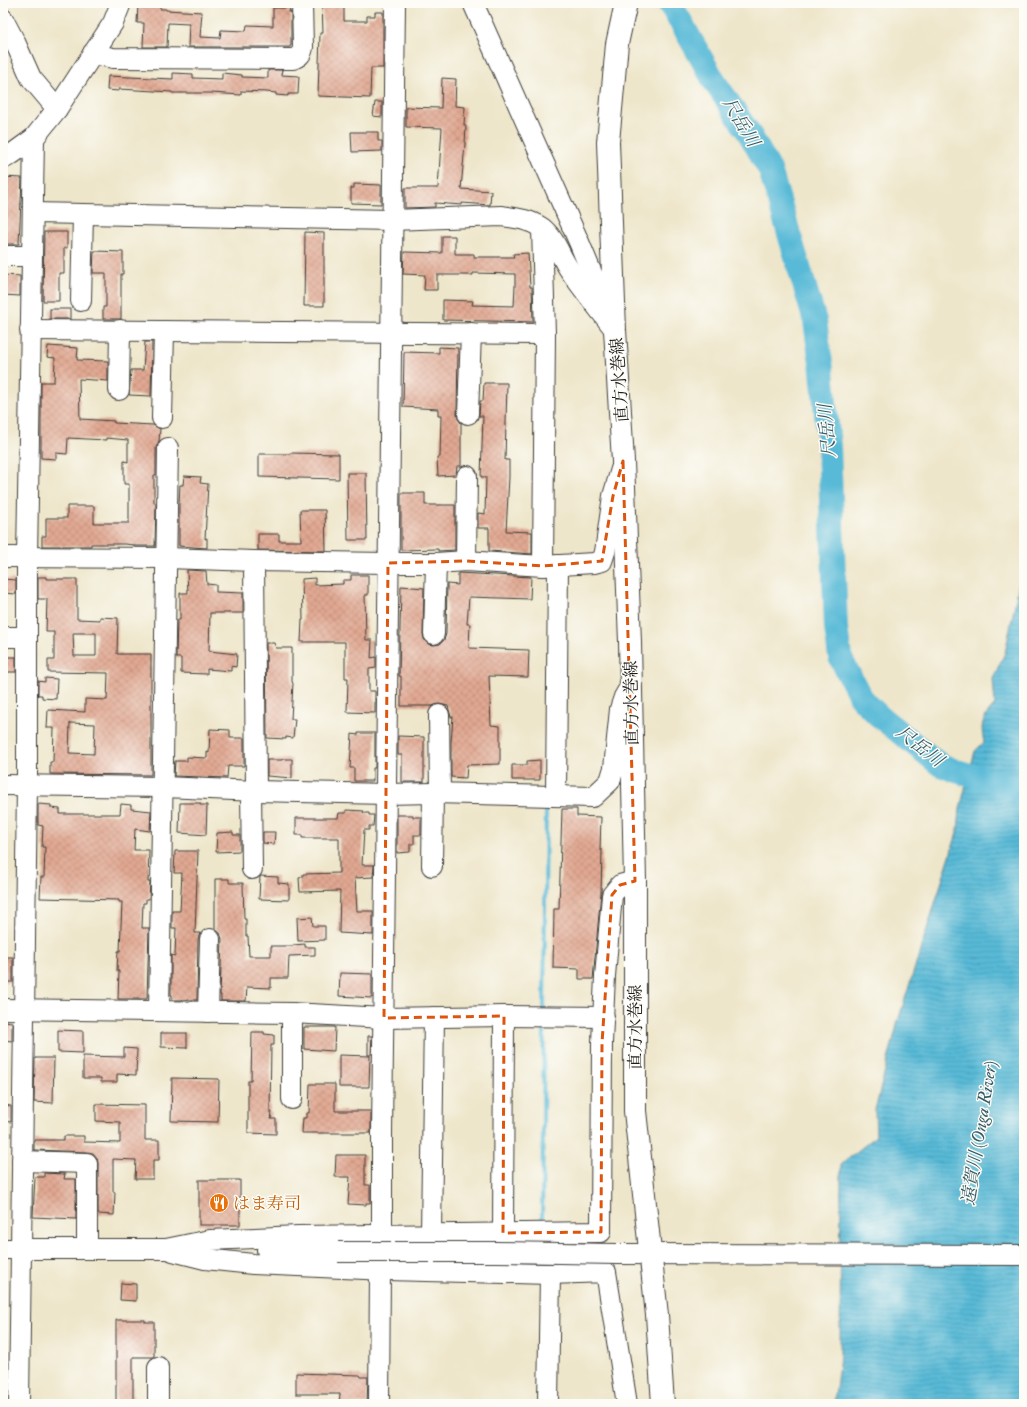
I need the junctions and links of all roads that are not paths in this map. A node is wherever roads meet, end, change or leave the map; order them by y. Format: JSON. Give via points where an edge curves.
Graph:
{"nodes":[{"id":1,"x":121,"y":3,"type":"edge"},
{"id":2,"x":302,"y":3,"type":"edge"},
{"id":3,"x":395,"y":3,"type":"edge"},
{"id":4,"x":473,"y":3,"type":"edge"},
{"id":5,"x":626,"y":3,"type":"edge"},
{"id":6,"x":3,"y":19,"type":"edge"},
{"id":7,"x":93,"y":53,"type":"junction"},
{"id":8,"x":56,"y":109,"type":"junction"},
{"id":9,"x":34,"y":138,"type":"junction"},
{"id":10,"x":3,"y":159,"type":"edge"},
{"id":11,"x":33,"y":213,"type":"junction"},
{"id":12,"x":83,"y":214,"type":"junction"},
{"id":13,"x":397,"y":220,"type":"junction"},
{"id":14,"x":542,"y":228,"type":"junction"},
{"id":15,"x":3,"y":256,"type":"edge"},
{"id":16,"x":32,"y":256,"type":"junction"},
{"id":17,"x":81,"y":301,"type":"dead end"},
{"id":18,"x":30,"y":330,"type":"junction"},
{"id":19,"x":120,"y":330,"type":"junction"},
{"id":20,"x":615,"y":330,"type":"junction"},
{"id":21,"x":164,"y":331,"type":"junction"},
{"id":22,"x":395,"y":332,"type":"junction"},
{"id":23,"x":471,"y":333,"type":"junction"},
{"id":24,"x":545,"y":334,"type":"junction"},
{"id":25,"x":119,"y":390,"type":"dead end"},
{"id":26,"x":468,"y":414,"type":"dead end"},
{"id":27,"x":162,"y":418,"type":"dead end"},
{"id":28,"x":168,"y":448,"type":"dead end"},
{"id":29,"x":623,"y":461,"type":"junction"},
{"id":30,"x":467,"y":476,"type":"dead end"},
{"id":31,"x":3,"y":557,"type":"edge"},
{"id":32,"x":27,"y":557,"type":"junction"},
{"id":33,"x":167,"y":558,"type":"junction"},
{"id":34,"x":254,"y":561,"type":"junction"},
{"id":35,"x":466,"y":561,"type":"junction"},
{"id":36,"x":392,"y":563,"type":"junction"},
{"id":37,"x":436,"y":563,"type":"junction"},
{"id":38,"x":550,"y":565,"type":"junction"},
{"id":39,"x":434,"y":634,"type":"dead end"},
{"id":40,"x":3,"y":637,"type":"edge"},
{"id":41,"x":27,"y":637,"type":"junction"},
{"id":42,"x":631,"y":685,"type":"junction"},
{"id":43,"x":439,"y":715,"type":"dead end"},
{"id":44,"x":3,"y":785,"type":"edge"},
{"id":45,"x":26,"y":786,"type":"junction"},
{"id":46,"x":164,"y":787,"type":"junction"},
{"id":47,"x":254,"y":791,"type":"junction"},
{"id":48,"x":436,"y":793,"type":"junction"},
{"id":49,"x":391,"y":794,"type":"junction"},
{"id":50,"x":550,"y":796,"type":"junction"},
{"id":51,"x":432,"y":866,"type":"dead end"},
{"id":52,"x":252,"y":869,"type":"dead end"},
{"id":53,"x":635,"y":881,"type":"junction"},
{"id":54,"x":210,"y":938,"type":"dead end"},
{"id":55,"x":3,"y":1009,"type":"edge"},
{"id":56,"x":23,"y":1009,"type":"junction"},
{"id":57,"x":159,"y":1011,"type":"junction"},
{"id":58,"x":208,"y":1012,"type":"junction"},
{"id":59,"x":292,"y":1013,"type":"junction"},
{"id":60,"x":504,"y":1016,"type":"junction"},
{"id":61,"x":434,"y":1017,"type":"junction"},
{"id":62,"x":604,"y":1017,"type":"junction"},
{"id":63,"x":389,"y":1018,"type":"junction"},
{"id":64,"x":292,"y":1099,"type":"dead end"},
{"id":65,"x":22,"y":1161,"type":"junction"},
{"id":66,"x":503,"y":1233,"type":"junction"},
{"id":67,"x":431,"y":1234,"type":"junction"},
{"id":68,"x":387,"y":1235,"type":"junction"},
{"id":69,"x":12,"y":1249,"type":"edge"},
{"id":70,"x":87,"y":1249,"type":"junction"},
{"id":71,"x":166,"y":1249,"type":"junction"},
{"id":72,"x":658,"y":1254,"type":"junction"},
{"id":73,"x":1024,"y":1255,"type":"edge"},
{"id":74,"x":387,"y":1270,"type":"junction"},
{"id":75,"x":544,"y":1274,"type":"junction"},
{"id":76,"x":158,"y":1368,"type":"dead end"},
{"id":77,"x":19,"y":1404,"type":"edge"},
{"id":78,"x":158,"y":1404,"type":"edge"},
{"id":79,"x":380,"y":1404,"type":"edge"},
{"id":80,"x":548,"y":1404,"type":"edge"},
{"id":81,"x":628,"y":1404,"type":"edge"},
{"id":82,"x":663,"y":1404,"type":"edge"}],
"edges":[{"from":1,"to":7,"type":"street","via":[[113,23]]},
{"from":2,"to":7,"type":"street","via":[[303,47],[299,57],[293,59],[113,58]]},
{"from":3,"to":13,"type":"street"},
{"from":4,"to":20,"type":"street","via":[[579,242]]},
{"from":5,"to":20,"type":"main road","name":"直方水巻線","via":[[617,44],[608,142]]},
{"from":6,"to":8,"type":"street","via":[[31,78]]},
{"from":7,"to":8,"type":"street"},
{"from":8,"to":9,"type":"street"},
{"from":9,"to":10,"type":"street"},
{"from":9,"to":11,"type":"street"},
{"from":11,"to":12,"type":"street"},
{"from":11,"to":16,"type":"street"},
{"from":12,"to":13,"type":"street"},
{"from":12,"to":17,"type":"street"},
{"from":13,"to":14,"type":"street","via":[[501,216],[529,221]]},
{"from":13,"to":22,"type":"street"},
{"from":14,"to":20,"type":"street","via":[[568,268]]},
{"from":14,"to":24,"type":"street"},
{"from":15,"to":16,"type":"street"},
{"from":16,"to":18,"type":"street"},
{"from":18,"to":19,"type":"street"},
{"from":18,"to":32,"type":"street"},
{"from":19,"to":21,"type":"street"},
{"from":19,"to":25,"type":"street"},
{"from":20,"to":29,"type":"main road","name":"直方水巻線"},
{"from":21,"to":22,"type":"street"},
{"from":21,"to":27,"type":"street"},
{"from":22,"to":23,"type":"street"},
{"from":22,"to":36,"type":"street"},
{"from":23,"to":24,"type":"street"},
{"from":23,"to":26,"type":"street"},
{"from":24,"to":38,"type":"street"},
{"from":28,"to":33,"type":"street"},
{"from":29,"to":38,"type":"street","via":[[613,496],[602,561]]},
{"from":29,"to":42,"type":"main road","name":"直方水巻線"},
{"from":30,"to":35,"type":"street"},
{"from":31,"to":32,"type":"street"},
{"from":32,"to":33,"type":"street"},
{"from":32,"to":41,"type":"street"},
{"from":33,"to":34,"type":"street"},
{"from":33,"to":46,"type":"street"},
{"from":34,"to":36,"type":"street"},
{"from":34,"to":47,"type":"street"},
{"from":35,"to":37,"type":"street"},
{"from":35,"to":38,"type":"street"},
{"from":36,"to":37,"type":"street"},
{"from":36,"to":49,"type":"street"},
{"from":37,"to":39,"type":"street"},
{"from":38,"to":50,"type":"street"},
{"from":40,"to":41,"type":"street"},
{"from":41,"to":45,"type":"street"},
{"from":42,"to":50,"type":"street","via":[[620,709],[614,768],[610,781],[593,796]]},
{"from":42,"to":53,"type":"main road","name":"直方水巻線"},
{"from":43,"to":48,"type":"street"},
{"from":44,"to":45,"type":"street"},
{"from":45,"to":46,"type":"street"},
{"from":45,"to":56,"type":"street"},
{"from":46,"to":47,"type":"street"},
{"from":46,"to":57,"type":"street"},
{"from":47,"to":49,"type":"street"},
{"from":47,"to":52,"type":"street"},
{"from":48,"to":49,"type":"street"},
{"from":48,"to":50,"type":"street"},
{"from":48,"to":51,"type":"street"},
{"from":49,"to":63,"type":"street"},
{"from":53,"to":62,"type":"street","via":[[620,885],[612,895]]},
{"from":53,"to":72,"type":"main road","name":"直方水巻線","via":[[635,1112]]},
{"from":54,"to":58,"type":"street"},
{"from":55,"to":56,"type":"street"},
{"from":56,"to":57,"type":"street"},
{"from":56,"to":65,"type":"street"},
{"from":57,"to":58,"type":"street"},
{"from":58,"to":59,"type":"street"},
{"from":59,"to":63,"type":"street"},
{"from":59,"to":64,"type":"street"},
{"from":60,"to":61,"type":"street"},
{"from":60,"to":62,"type":"street"},
{"from":60,"to":66,"type":"street"},
{"from":61,"to":63,"type":"street"},
{"from":61,"to":67,"type":"street"},
{"from":62,"to":66,"type":"street","via":[[601,1232]]},
{"from":63,"to":68,"type":"street","via":[[382,1134]]},
{"from":65,"to":69,"type":"street"},
{"from":65,"to":70,"type":"street","via":[[87,1163]]},
{"from":66,"to":67,"type":"street"},
{"from":67,"to":68,"type":"street"},
{"from":68,"to":71,"type":"street","via":[[210,1240]]},
{"from":69,"to":70,"type":"street"},
{"from":69,"to":77,"type":"street"},
{"from":70,"to":71,"type":"street"},
{"from":71,"to":72,"type":"street","bridge":true},
{"from":71,"to":74,"type":"street","via":[[205,1259],[253,1264]]},
{"from":72,"to":73,"type":"street"},
{"from":72,"to":82,"type":"main road","name":"直方水巻線","via":[[657,1315]]},
{"from":74,"to":75,"type":"street"},
{"from":74,"to":79,"type":"street"},
{"from":75,"to":80,"type":"street"},
{"from":75,"to":81,"type":"street","via":[[606,1272]]},
{"from":76,"to":78,"type":"street"}]}
